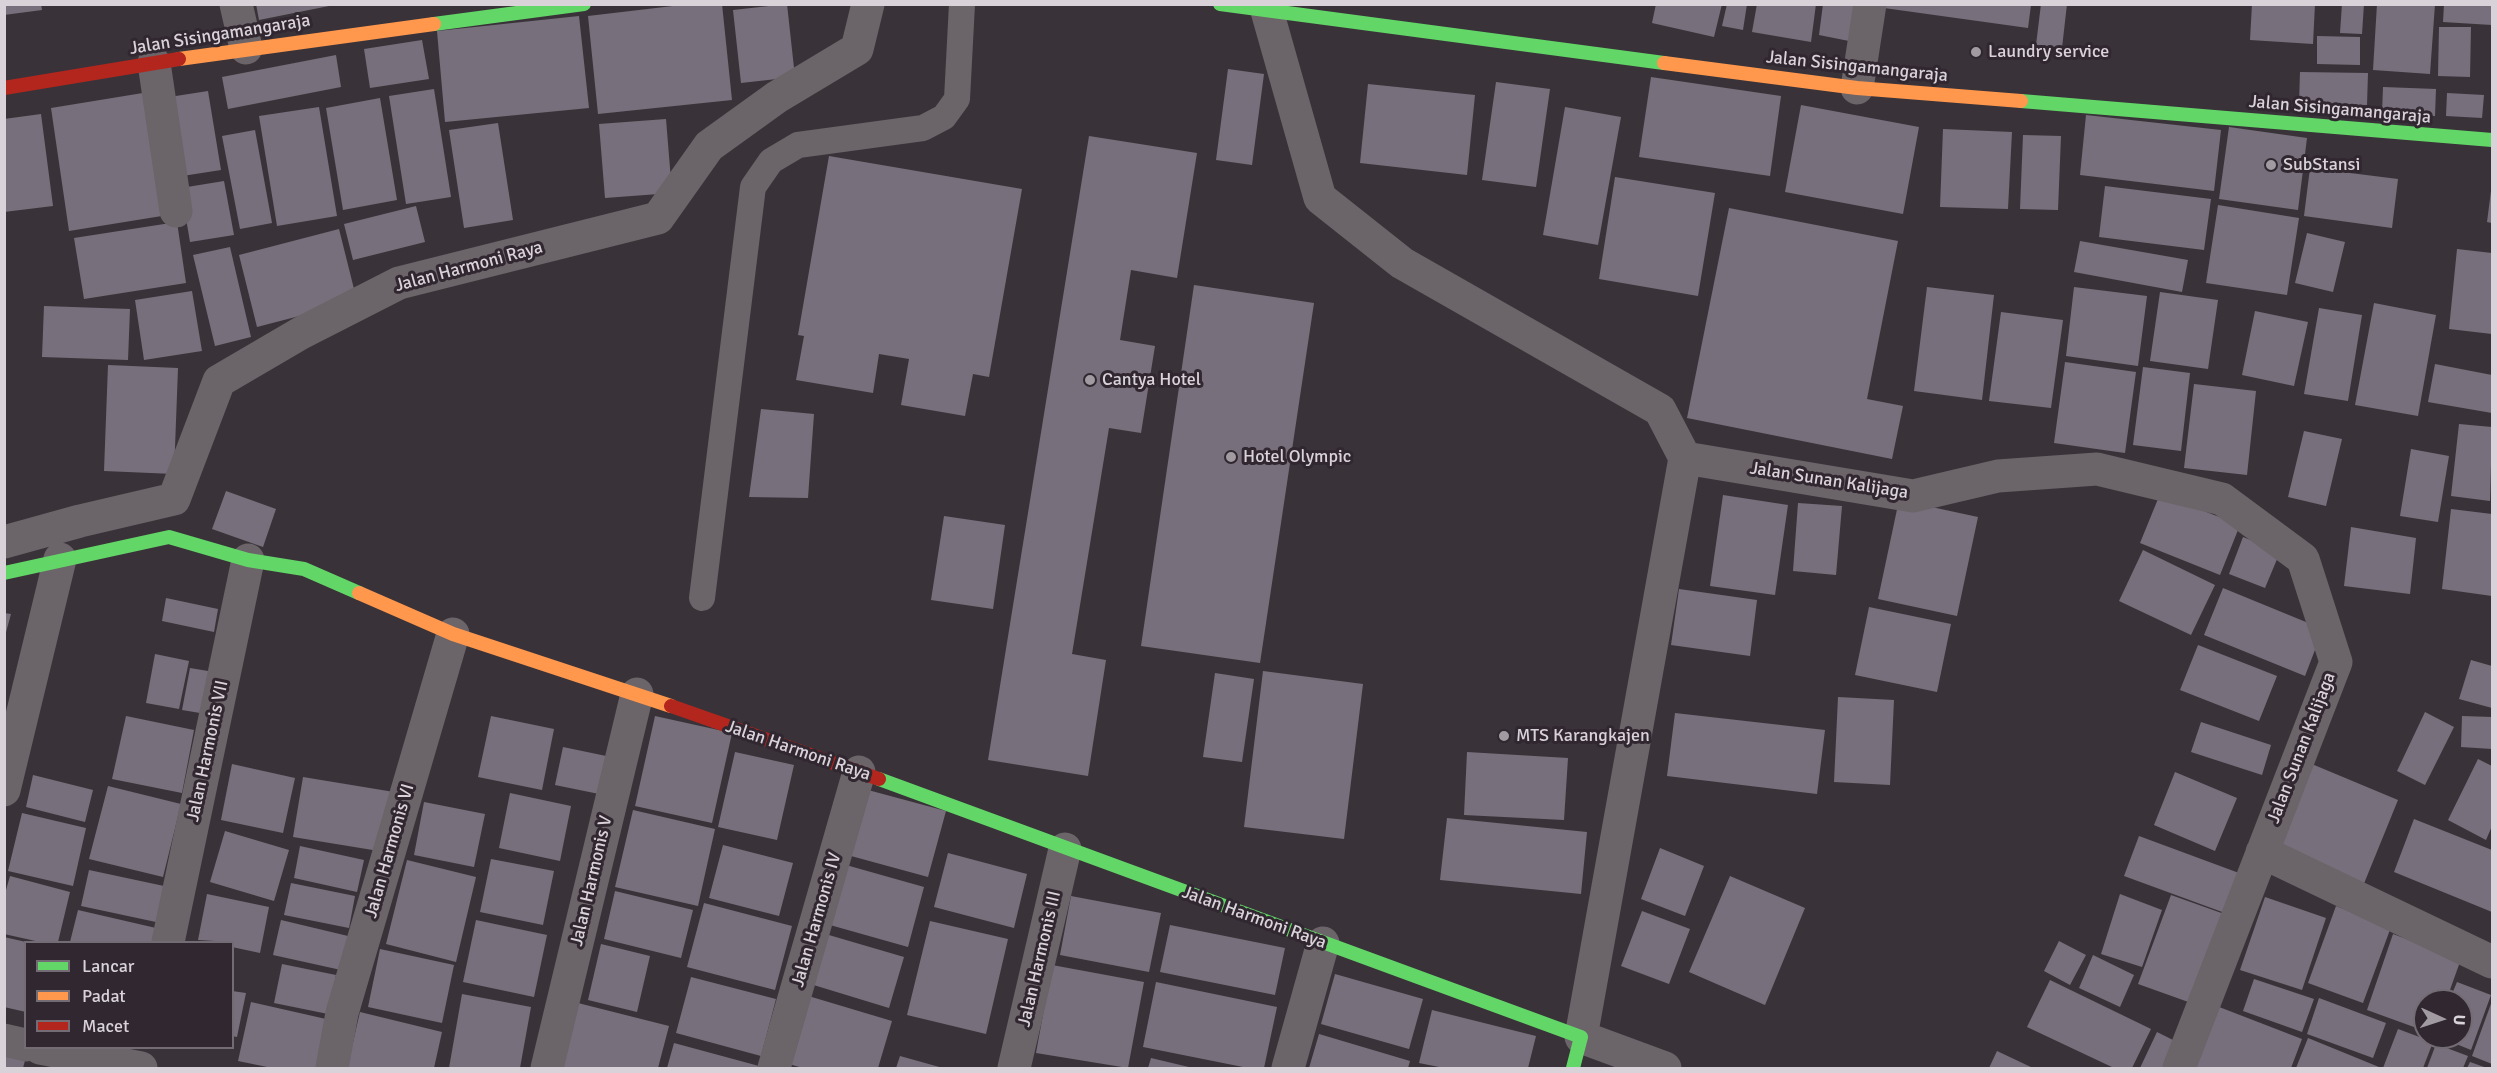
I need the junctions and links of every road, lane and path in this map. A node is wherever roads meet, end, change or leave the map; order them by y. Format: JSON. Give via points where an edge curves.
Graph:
{"nodes":[{"id":1,"x":236,"y":4,"type":"edge"},
{"id":2,"x":584,"y":4,"type":"edge"},
{"id":3,"x":868,"y":4,"type":"edge"},
{"id":4,"x":962,"y":4,"type":"edge"},
{"id":5,"x":1220,"y":4,"type":"edge"},
{"id":6,"x":1870,"y":4,"type":"edge"},
{"id":7,"x":1267,"y":8,"type":"edge"},
{"id":8,"x":246,"y":48,"type":"junction"},
{"id":9,"x":154,"y":63,"type":"junction"},
{"id":10,"x":4,"y":88,"type":"edge"},
{"id":11,"x":1857,"y":88,"type":"junction"},
{"id":12,"x":2493,"y":140,"type":"edge"},
{"id":13,"x":176,"y":211,"type":"dead end"},
{"id":14,"x":1685,"y":458,"type":"junction"},
{"id":15,"x":4,"y":542,"type":"edge"},
{"id":16,"x":60,"y":559,"type":"junction"},
{"id":17,"x":248,"y":560,"type":"junction"},
{"id":18,"x":4,"y":573,"type":"edge"},
{"id":19,"x":702,"y":598,"type":"dead end"},
{"id":20,"x":453,"y":634,"type":"junction"},
{"id":21,"x":637,"y":694,"type":"junction"},
{"id":22,"x":860,"y":772,"type":"junction"},
{"id":23,"x":4,"y":790,"type":"edge"},
{"id":24,"x":1065,"y":849,"type":"junction"},
{"id":25,"x":2262,"y":852,"type":"junction"},
{"id":26,"x":168,"y":941,"type":"edge"},
{"id":27,"x":1323,"y":943,"type":"junction"},
{"id":28,"x":2493,"y":962,"type":"edge"},
{"id":29,"x":1581,"y":1037,"type":"junction"},
{"id":30,"x":4,"y":1040,"type":"edge"},
{"id":31,"x":24,"y":1045,"type":"edge"},
{"id":32,"x":50,"y":1049,"type":"edge"},
{"id":33,"x":146,"y":1049,"type":"edge"},
{"id":34,"x":141,"y":1068,"type":"edge"},
{"id":35,"x":332,"y":1068,"type":"edge"},
{"id":36,"x":547,"y":1068,"type":"edge"},
{"id":37,"x":774,"y":1068,"type":"edge"},
{"id":38,"x":1014,"y":1068,"type":"edge"},
{"id":39,"x":1288,"y":1068,"type":"edge"},
{"id":40,"x":1573,"y":1068,"type":"edge"},
{"id":41,"x":1665,"y":1068,"type":"edge"},
{"id":42,"x":2179,"y":1068,"type":"edge"}],
"edges":[{"from":1,"to":8,"type":"street"},
{"from":2,"to":8,"type":"main road","name":"Jalan Sisingamangaraja"},
{"from":3,"to":15,"type":"street","name":"Jalan Harmoni Raya","via":[[857,49],[777,97],[710,146],[658,218],[399,283],[219,381],[174,499]]},
{"from":4,"to":19,"type":"lane","via":[[957,99],[944,117],[923,128],[798,145],[771,161],[753,187]]},
{"from":5,"to":7,"type":"main road","name":"Jalan Sisingamangaraja"},
{"from":6,"to":11,"type":"street"},
{"from":7,"to":11,"type":"main road","name":"Jalan Sisingamangaraja"},
{"from":7,"to":14,"type":"street","via":[[1320,198],[1402,263],[1660,410]]},
{"from":8,"to":9,"type":"main road","name":"Jalan Sisingamangaraja"},
{"from":9,"to":10,"type":"main road","name":"Jalan Sisingamangaraja"},
{"from":9,"to":13,"type":"street"},
{"from":11,"to":12,"type":"main road","name":"Jalan Sisingamangaraja"},
{"from":14,"to":25,"type":"street","name":"Jalan Sunan Kalijaga","via":[[1913,496],[1998,476],[2097,469],[2222,500],[2303,559],[2336,662]]},
{"from":14,"to":29,"type":"street"},
{"from":16,"to":17,"type":"main road","name":"Jalan Harmoni Raya","via":[[169,537]]},
{"from":16,"to":18,"type":"main road","name":"Jalan Harmoni Raya"},
{"from":16,"to":23,"type":"street"},
{"from":17,"to":20,"type":"main road","name":"Jalan Harmoni Raya","via":[[304,569]]},
{"from":17,"to":26,"type":"street","name":"Jalan Harmonis VII"},
{"from":20,"to":21,"type":"main road","name":"Jalan Harmoni Raya"},
{"from":20,"to":35,"type":"street","name":"Jalan Harmonis VI","via":[[342,1013]]},
{"from":21,"to":22,"type":"main road","name":"Jalan Harmoni Raya"},
{"from":21,"to":36,"type":"street","name":"Jalan Harmonis V"},
{"from":22,"to":24,"type":"main road","name":"Jalan Harmoni Raya"},
{"from":22,"to":37,"type":"street","name":"Jalan Harmonis IV"},
{"from":24,"to":27,"type":"main road","name":"Jalan Harmoni Raya"},
{"from":24,"to":38,"type":"street","name":"Jalan Harmonis III"},
{"from":25,"to":28,"type":"street"},
{"from":25,"to":42,"type":"street","name":"Jalan Sunan Kalijaga"},
{"from":27,"to":29,"type":"main road","name":"Jalan Harmoni Raya"},
{"from":27,"to":39,"type":"street"},
{"from":29,"to":40,"type":"main road"},
{"from":29,"to":41,"type":"street"},
{"from":30,"to":31,"type":"street"},
{"from":32,"to":34,"type":"street"},
{"from":33,"to":34,"type":"street"}]}
